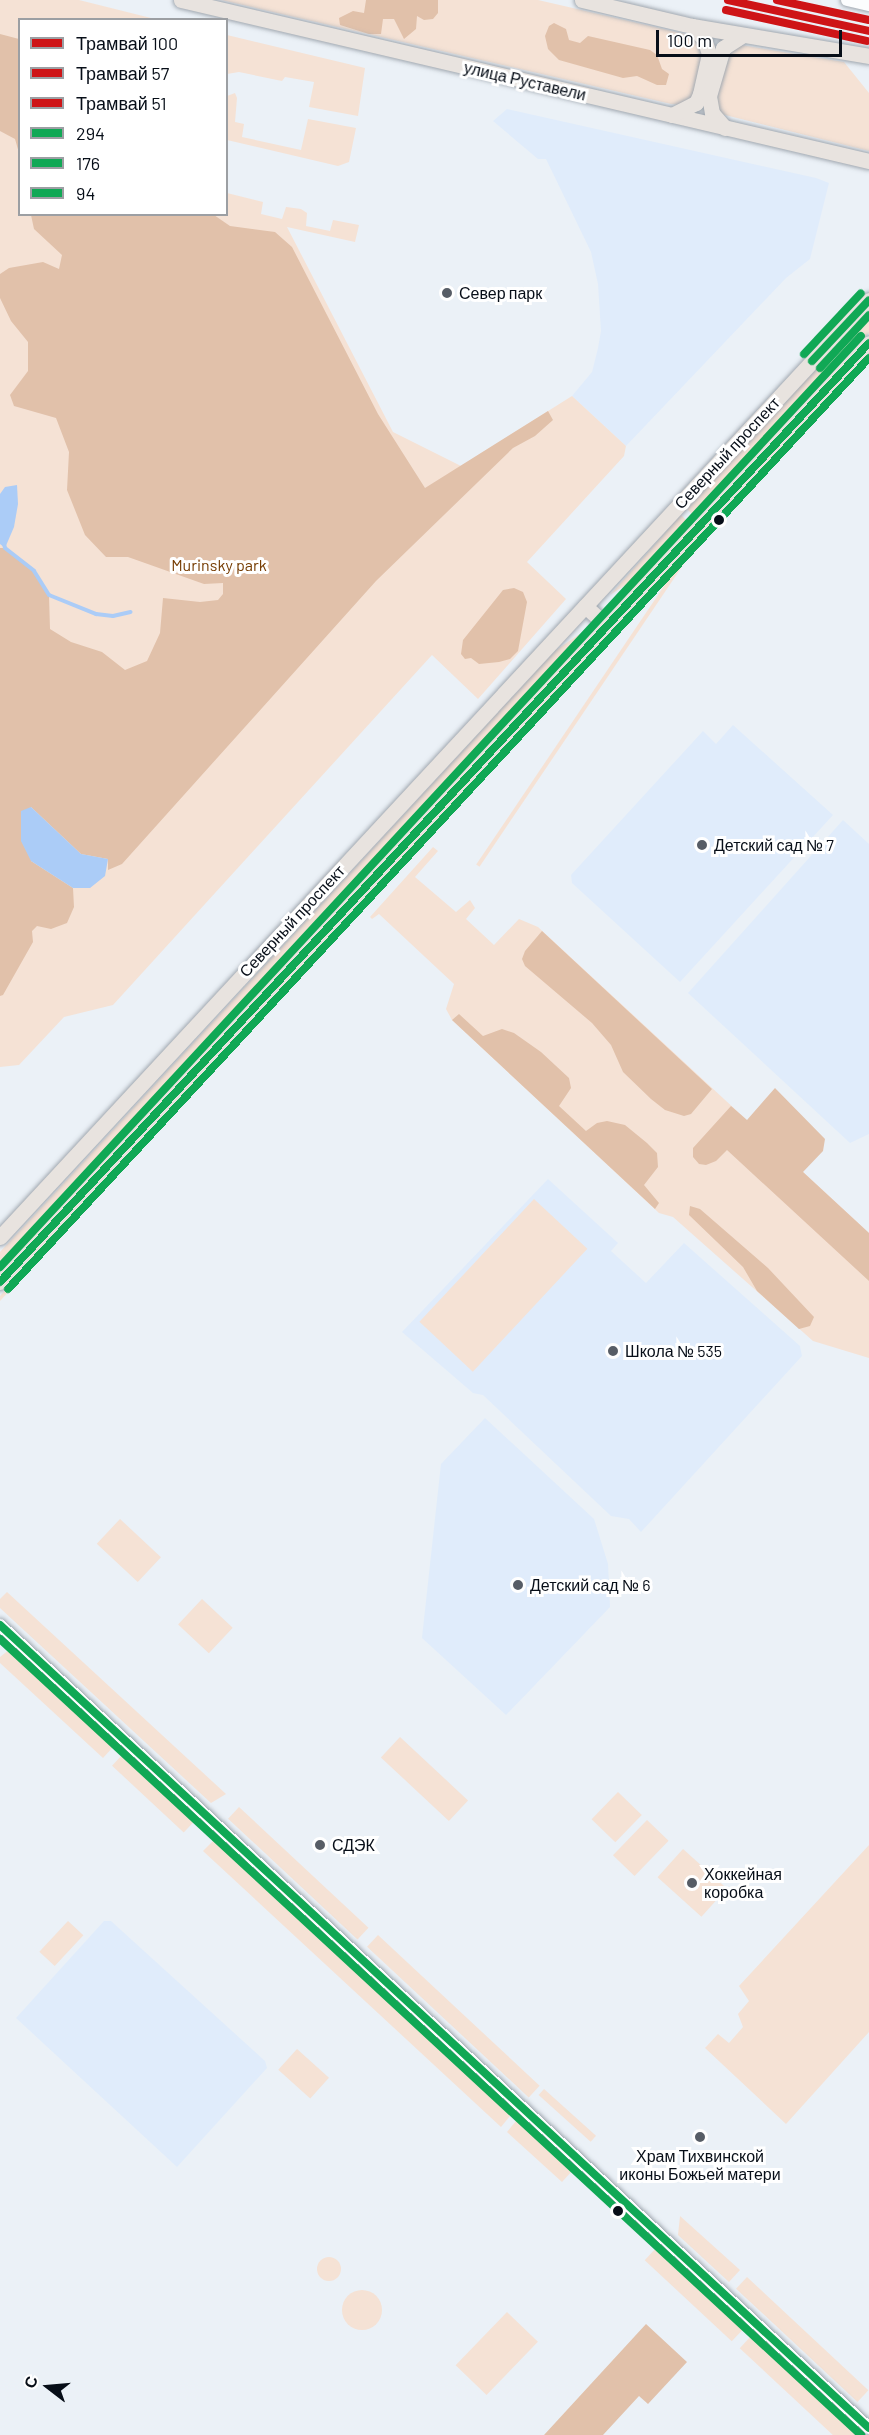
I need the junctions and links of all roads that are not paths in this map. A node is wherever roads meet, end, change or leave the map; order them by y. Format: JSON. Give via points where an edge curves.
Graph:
{"nodes":[{"id":1,"x":181,"y":0,"type":"edge"},
{"id":2,"x":582,"y":0,"type":"edge"},
{"id":3,"x":847,"y":0,"type":"edge"},
{"id":4,"x":869,"y":5,"type":"edge"},
{"id":5,"x":692,"y":26,"type":"junction"},
{"id":6,"x":743,"y":35,"type":"junction"},
{"id":7,"x":869,"y":56,"type":"edge"},
{"id":8,"x":672,"y":115,"type":"junction"},
{"id":9,"x":725,"y":128,"type":"junction"},
{"id":10,"x":869,"y":161,"type":"edge"},
{"id":11,"x":869,"y":300,"type":"edge"},
{"id":12,"x":869,"y":343,"type":"edge"},
{"id":13,"x":585,"y":606,"type":"junction"},
{"id":14,"x":607,"y":626,"type":"junction"},
{"id":15,"x":0,"y":1237,"type":"edge"},
{"id":16,"x":0,"y":1282,"type":"edge"},
{"id":17,"x":0,"y":1625,"type":"edge"},
{"id":18,"x":869,"y":2428,"type":"edge"}],
"edges":[{"from":1,"to":8,"type":"main road","name":"улица Руставели"},
{"from":2,"to":5,"type":"main road"},
{"from":3,"to":4,"type":"street"},
{"from":5,"to":6,"type":"main road"},
{"from":5,"to":8,"type":"main road","via":[[708,46],[707,64],[696,103]]},
{"from":6,"to":7,"type":"main road"},
{"from":6,"to":9,"type":"main road","via":[[723,48],[709,96],[712,113]]},
{"from":8,"to":9,"type":"main road","name":"улица Руставели"},
{"from":9,"to":10,"type":"main road","name":"улица Руставели"},
{"from":11,"to":13,"type":"main road","name":"Северный проспект"},
{"from":12,"to":14,"type":"main road","name":"Северный проспект"},
{"from":13,"to":14,"type":"main road"},
{"from":13,"to":15,"type":"main road","name":"Северный проспект"},
{"from":14,"to":16,"type":"main road","name":"Северный проспект"},
{"from":17,"to":18,"type":"street"}]}
